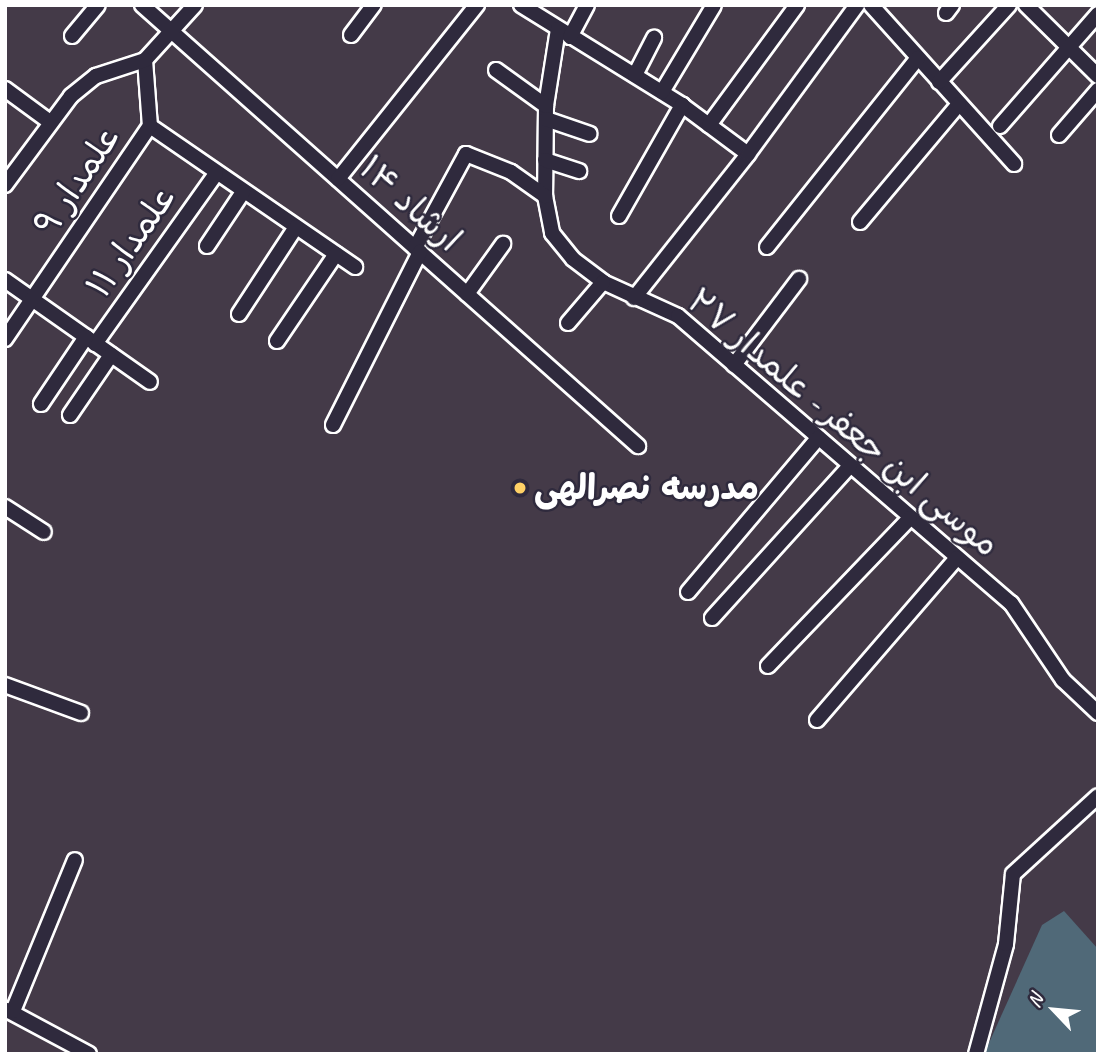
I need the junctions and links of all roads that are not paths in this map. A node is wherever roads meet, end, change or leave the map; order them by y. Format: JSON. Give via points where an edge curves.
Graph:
{"nodes":[{"id":1,"x":98,"y":5,"type":"edge"},
{"id":2,"x":142,"y":5,"type":"edge"},
{"id":3,"x":195,"y":5,"type":"edge"},
{"id":4,"x":374,"y":5,"type":"edge"},
{"id":5,"x":477,"y":5,"type":"edge"},
{"id":6,"x":587,"y":5,"type":"edge"},
{"id":7,"x":714,"y":5,"type":"edge"},
{"id":8,"x":797,"y":5,"type":"edge"},
{"id":9,"x":858,"y":5,"type":"edge"},
{"id":10,"x":871,"y":5,"type":"edge"},
{"id":11,"x":1009,"y":5,"type":"edge"},
{"id":12,"x":1026,"y":5,"type":"edge"},
{"id":13,"x":528,"y":7,"type":"edge"},
{"id":14,"x":1098,"y":14,"type":"edge"},
{"id":15,"x":172,"y":32,"type":"junction"},
{"id":16,"x":564,"y":33,"type":"junction"},
{"id":17,"x":351,"y":35,"type":"dead end"},
{"id":18,"x":72,"y":36,"type":"dead end"},
{"id":19,"x":654,"y":38,"type":"dead end"},
{"id":20,"x":1070,"y":50,"type":"junction"},
{"id":21,"x":918,"y":58,"type":"junction"},
{"id":22,"x":145,"y":60,"type":"junction"},
{"id":23,"x":496,"y":70,"type":"dead end"},
{"id":24,"x":635,"y":75,"type":"junction"},
{"id":25,"x":1098,"y":76,"type":"edge"},
{"id":26,"x":939,"y":82,"type":"junction"},
{"id":27,"x":5,"y":89,"type":"edge"},
{"id":28,"x":1098,"y":90,"type":"edge"},
{"id":29,"x":662,"y":92,"type":"junction"},
{"id":30,"x":959,"y":104,"type":"junction"},
{"id":31,"x":682,"y":105,"type":"junction"},
{"id":32,"x":546,"y":113,"type":"junction"},
{"id":33,"x":50,"y":122,"type":"junction"},
{"id":34,"x":709,"y":125,"type":"junction"},
{"id":35,"x":150,"y":126,"type":"junction"},
{"id":36,"x":1000,"y":126,"type":"dead end"},
{"id":37,"x":590,"y":134,"type":"dead end"},
{"id":38,"x":1059,"y":135,"type":"dead end"},
{"id":39,"x":748,"y":154,"type":"junction"},
{"id":40,"x":545,"y":160,"type":"junction"},
{"id":41,"x":1014,"y":164,"type":"dead end"},
{"id":42,"x":579,"y":171,"type":"dead end"},
{"id":43,"x":216,"y":174,"type":"junction"},
{"id":44,"x":338,"y":179,"type":"junction"},
{"id":45,"x":5,"y":185,"type":"edge"},
{"id":46,"x":243,"y":192,"type":"junction"},
{"id":47,"x":545,"y":196,"type":"junction"},
{"id":48,"x":619,"y":216,"type":"dead end"},
{"id":49,"x":860,"y":222,"type":"dead end"},
{"id":50,"x":296,"y":228,"type":"junction"},
{"id":51,"x":503,"y":244,"type":"dead end"},
{"id":52,"x":207,"y":246,"type":"dead end"},
{"id":53,"x":766,"y":247,"type":"dead end"},
{"id":54,"x":418,"y":250,"type":"junction"},
{"id":55,"x":336,"y":254,"type":"junction"},
{"id":56,"x":355,"y":267,"type":"dead end"},
{"id":57,"x":799,"y":279,"type":"dead end"},
{"id":58,"x":5,"y":280,"type":"edge"},
{"id":59,"x":603,"y":282,"type":"junction"},
{"id":60,"x":467,"y":294,"type":"junction"},
{"id":61,"x":634,"y":298,"type":"junction"},
{"id":62,"x":33,"y":299,"type":"junction"},
{"id":63,"x":239,"y":313,"type":"dead end"},
{"id":64,"x":568,"y":323,"type":"dead end"},
{"id":65,"x":5,"y":339,"type":"edge"},
{"id":66,"x":91,"y":340,"type":"junction"},
{"id":67,"x":277,"y":341,"type":"dead end"},
{"id":68,"x":111,"y":355,"type":"junction"},
{"id":69,"x":734,"y":365,"type":"junction"},
{"id":70,"x":150,"y":382,"type":"dead end"},
{"id":71,"x":41,"y":404,"type":"dead end"},
{"id":72,"x":70,"y":415,"type":"dead end"},
{"id":73,"x":333,"y":425,"type":"dead end"},
{"id":74,"x":818,"y":438,"type":"junction"},
{"id":75,"x":638,"y":446,"type":"dead end"},
{"id":76,"x":850,"y":466,"type":"junction"},
{"id":77,"x":5,"y":507,"type":"edge"},
{"id":78,"x":909,"y":517,"type":"junction"},
{"id":79,"x":44,"y":532,"type":"dead end"},
{"id":80,"x":957,"y":558,"type":"junction"},
{"id":81,"x":688,"y":592,"type":"dead end"},
{"id":82,"x":712,"y":618,"type":"dead end"},
{"id":83,"x":768,"y":666,"type":"dead end"},
{"id":84,"x":5,"y":685,"type":"edge"},
{"id":85,"x":81,"y":713,"type":"dead end"},
{"id":86,"x":1098,"y":713,"type":"edge"},
{"id":87,"x":817,"y":720,"type":"dead end"},
{"id":88,"x":1098,"y":796,"type":"edge"},
{"id":89,"x":75,"y":860,"type":"dead end"},
{"id":90,"x":9,"y":1011,"type":"edge"},
{"id":91,"x":89,"y":1054,"type":"edge"},
{"id":92,"x":976,"y":1054,"type":"edge"}],
"edges":[{"from":1,"to":18,"type":"street"},
{"from":2,"to":15,"type":"street","name":"ارشاد ۱۴"},
{"from":3,"to":15,"type":"street"},
{"from":4,"to":17,"type":"street"},
{"from":5,"to":44,"type":"street"},
{"from":6,"to":16,"type":"street","name":"موسی ابن جعفر - علمدار ۲۷"},
{"from":7,"to":29,"type":"street"},
{"from":8,"to":34,"type":"street"},
{"from":9,"to":39,"type":"street"},
{"from":10,"to":21,"type":"street"},
{"from":11,"to":26,"type":"street"},
{"from":12,"to":20,"type":"street"},
{"from":13,"to":16,"type":"street"},
{"from":14,"to":20,"type":"street"},
{"from":15,"to":22,"type":"street"},
{"from":15,"to":44,"type":"street","name":"ارشاد ۱۴"},
{"from":16,"to":24,"type":"street"},
{"from":16,"to":32,"type":"street","name":"موسی ابن جعفر - علمدار ۲۷"},
{"from":19,"to":24,"type":"street"},
{"from":20,"to":25,"type":"street"},
{"from":20,"to":36,"type":"street"},
{"from":21,"to":26,"type":"street"},
{"from":21,"to":53,"type":"street"},
{"from":22,"to":33,"type":"street","via":[[96,76]]},
{"from":22,"to":35,"type":"street"},
{"from":23,"to":32,"type":"street"},
{"from":24,"to":29,"type":"street"},
{"from":26,"to":30,"type":"street"},
{"from":27,"to":33,"type":"street"},
{"from":28,"to":38,"type":"street"},
{"from":29,"to":31,"type":"street"},
{"from":30,"to":41,"type":"street"},
{"from":30,"to":49,"type":"street"},
{"from":31,"to":34,"type":"street"},
{"from":31,"to":48,"type":"street"},
{"from":32,"to":37,"type":"street"},
{"from":32,"to":40,"type":"street","name":"موسی ابن جعفر - علمدار ۲۷"},
{"from":33,"to":45,"type":"street"},
{"from":34,"to":39,"type":"street"},
{"from":35,"to":43,"type":"street"},
{"from":35,"to":62,"type":"street","name":"علمدار ۹"},
{"from":39,"to":61,"type":"street"},
{"from":40,"to":42,"type":"street"},
{"from":40,"to":47,"type":"street","name":"موسی ابن جعفر - علمدار ۲۷"},
{"from":43,"to":46,"type":"street"},
{"from":43,"to":66,"type":"street","name":"علمدار ۱۱"},
{"from":44,"to":54,"type":"street","name":"ارشاد ۱۴"},
{"from":46,"to":50,"type":"street"},
{"from":46,"to":52,"type":"street"},
{"from":47,"to":54,"type":"street","via":[[511,172],[466,154]]},
{"from":47,"to":59,"type":"street","name":"موسی ابن جعفر - علمدار ۲۷","via":[[552,233],[573,259]]},
{"from":50,"to":55,"type":"street"},
{"from":50,"to":63,"type":"street"},
{"from":51,"to":60,"type":"street"},
{"from":54,"to":60,"type":"street","name":"ارشاد ۱۴"},
{"from":54,"to":73,"type":"street"},
{"from":55,"to":56,"type":"street"},
{"from":55,"to":67,"type":"street"},
{"from":57,"to":69,"type":"street"},
{"from":58,"to":62,"type":"street"},
{"from":59,"to":61,"type":"street","name":"موسی ابن جعفر - علمدار ۲۷"},
{"from":59,"to":64,"type":"street"},
{"from":60,"to":75,"type":"street","name":"ارشاد ۱۴"},
{"from":61,"to":69,"type":"street","name":"موسی ابن جعفر - علمدار ۲۷","via":[[678,316]]},
{"from":62,"to":65,"type":"street","name":"علمدار ۹"},
{"from":62,"to":66,"type":"street"},
{"from":66,"to":68,"type":"street"},
{"from":66,"to":71,"type":"street","name":"علمدار ۱۱"},
{"from":68,"to":70,"type":"street"},
{"from":68,"to":72,"type":"street"},
{"from":69,"to":74,"type":"street","name":"موسی ابن جعفر - علمدار ۲۷"},
{"from":74,"to":76,"type":"street","name":"موسی ابن جعفر - علمدار ۲۷"},
{"from":74,"to":81,"type":"street"},
{"from":76,"to":78,"type":"street","name":"موسی ابن جعفر - علمدار ۲۷"},
{"from":76,"to":82,"type":"street"},
{"from":77,"to":79,"type":"street"},
{"from":78,"to":80,"type":"street","name":"موسی ابن جعفر - علمدار ۲۷"},
{"from":78,"to":83,"type":"street"},
{"from":80,"to":86,"type":"street","name":"موسی ابن جعفر - علمدار ۲۷","via":[[1011,603],[1063,680]]},
{"from":80,"to":87,"type":"street"},
{"from":84,"to":85,"type":"street"},
{"from":88,"to":92,"type":"street","via":[[1013,874],[1006,944]]},
{"from":89,"to":90,"type":"street"},
{"from":90,"to":91,"type":"street"}]}
